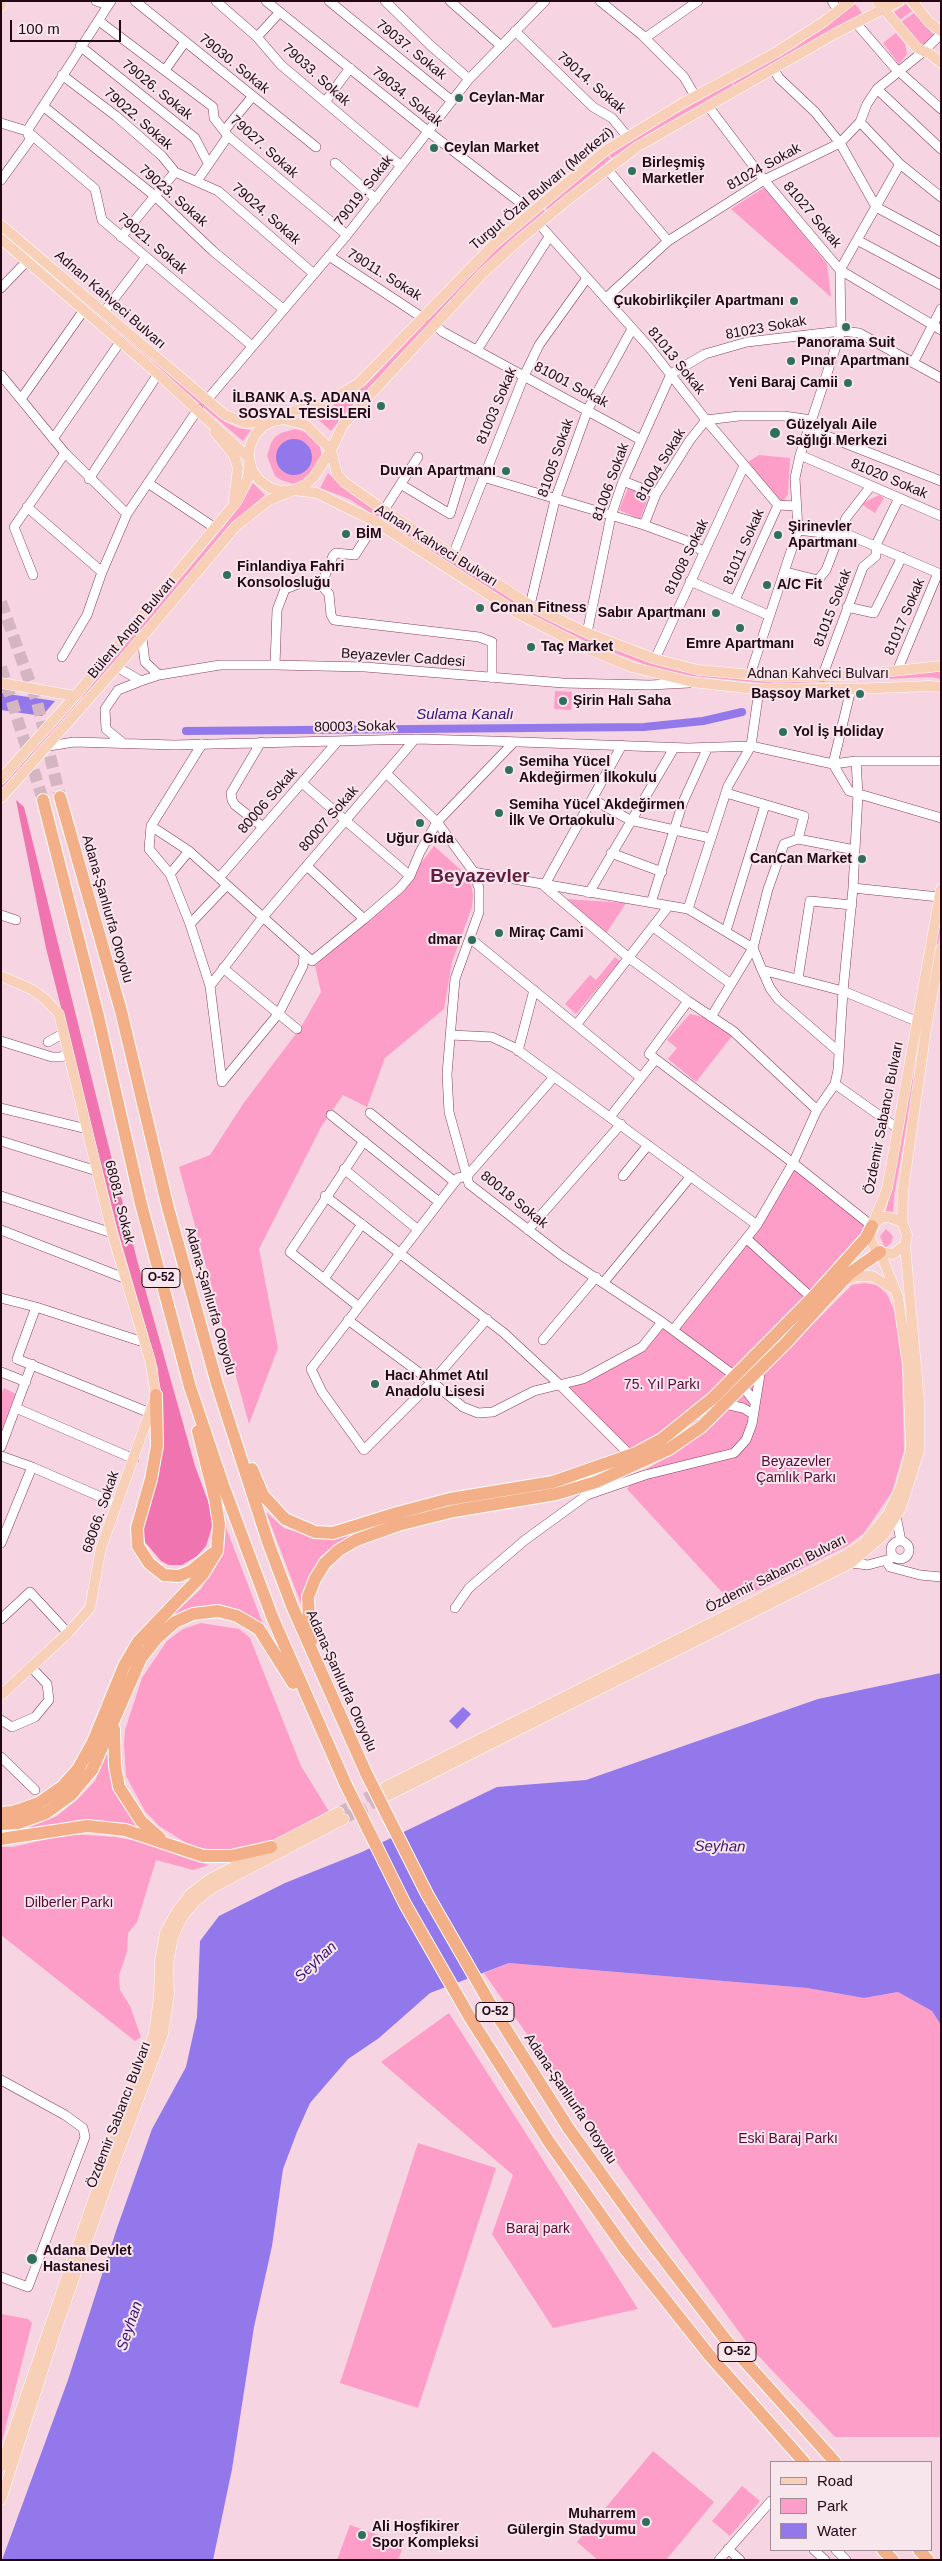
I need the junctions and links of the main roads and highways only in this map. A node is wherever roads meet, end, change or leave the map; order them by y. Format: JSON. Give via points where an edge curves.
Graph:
{"nodes":[{"id":1,"x":2,"y":1,"type":"edge"},
{"id":2,"x":850,"y":1,"type":"edge"},
{"id":3,"x":899,"y":1,"type":"edge"},
{"id":4,"x":912,"y":1,"type":"edge"},
{"id":5,"x":881,"y":5,"type":"edge"},
{"id":6,"x":1,"y":6,"type":"edge"},
{"id":7,"x":941,"y":32,"type":"edge"},
{"id":8,"x":941,"y":63,"type":"edge"},
{"id":9,"x":1,"y":218,"type":"edge"},
{"id":10,"x":5,"y":228,"type":"edge"},
{"id":11,"x":1,"y":239,"type":"edge"},
{"id":12,"x":198,"y":409,"type":"junction"},
{"id":13,"x":273,"y":421,"type":"junction"},
{"id":14,"x":331,"y":450,"type":"junction"},
{"id":15,"x":249,"y":458,"type":"junction"},
{"id":16,"x":294,"y":490,"type":"junction"},
{"id":17,"x":233,"y":506,"type":"junction"},
{"id":18,"x":941,"y":666,"type":"edge"},
{"id":19,"x":1,"y":683,"type":"edge"},
{"id":20,"x":941,"y":687,"type":"edge"},
{"id":21,"x":75,"y":696,"type":"junction"},
{"id":22,"x":1,"y":779,"type":"edge"},
{"id":23,"x":60,"y":797,"type":"tunnel mouth"},
{"id":24,"x":1,"y":798,"type":"edge"},
{"id":25,"x":43,"y":800,"type":"tunnel mouth"},
{"id":26,"x":940,"y":893,"type":"edge"},
{"id":27,"x":941,"y":949,"type":"edge"},
{"id":28,"x":1,"y":976,"type":"edge"},
{"id":29,"x":902,"y":1222,"type":"junction"},
{"id":30,"x":872,"y":1226,"type":"junction"},
{"id":31,"x":905,"y":1245,"type":"junction"},
{"id":32,"x":880,"y":1252,"type":"junction"},
{"id":33,"x":844,"y":1280,"type":"junction"},
{"id":34,"x":894,"y":1289,"type":"junction"},
{"id":35,"x":217,"y":1384,"type":"junction"},
{"id":36,"x":190,"y":1387,"type":"junction"},
{"id":37,"x":156,"y":1395,"type":"junction"},
{"id":38,"x":216,"y":1551,"type":"junction"},
{"id":39,"x":2,"y":1693,"type":"edge"},
{"id":40,"x":338,"y":1713,"type":"junction"},
{"id":41,"x":114,"y":1724,"type":"junction"},
{"id":42,"x":326,"y":1742,"type":"junction"},
{"id":43,"x":1,"y":1813,"type":"edge"},
{"id":44,"x":1,"y":1824,"type":"edge"},
{"id":45,"x":1,"y":1839,"type":"edge"},
{"id":46,"x":162,"y":1840,"type":"junction"},
{"id":47,"x":271,"y":1848,"type":"junction"},
{"id":48,"x":803,"y":2461,"type":"edge"},
{"id":49,"x":833,"y":2461,"type":"edge"},
{"id":50,"x":1,"y":2467,"type":"edge"},
{"id":51,"x":1,"y":2500,"type":"edge"},
{"id":52,"x":884,"y":2551,"type":"edge"},
{"id":53,"x":919,"y":2551,"type":"edge"},
{"id":54,"x":893,"y":2560,"type":"edge"},
{"id":55,"x":928,"y":2560,"type":"edge"}],
"edges":[{"from":1,"to":6,"type":"main road"},
{"from":2,"to":13,"type":"main road","name":"Turgut Özal Bulvarı (Merkezi)","via":[[776,53],[627,136],[580,171],[481,256],[354,387],[329,401],[293,411]]},
{"from":3,"to":5,"type":"main road","name":"Turgut Özal Bulvarı (Merkezi)"},
{"from":4,"to":7,"type":"main road"},
{"from":5,"to":8,"type":"main road","via":[[917,48]]},
{"from":5,"to":14,"type":"main road","name":"Turgut Özal Bulvarı (Merkezi)","via":[[856,23],[637,147],[606,169],[482,274],[343,425]]},
{"from":9,"to":10,"type":"main road","name":"Adnan Kahveci Bulvarı"},
{"from":10,"to":13,"type":"main road","name":"Adnan Kahveci Bulvarı","via":[[225,415],[246,422]]},
{"from":11,"to":12,"type":"main road","name":"Adnan Kahveci Bulvarı"},
{"from":12,"to":15,"type":"main road","name":"Adnan Kahveci Bulvarı"},
{"from":12,"to":17,"type":"main road","via":[[233,454],[238,467]]},
{"from":13,"to":14,"type":"main road","via":[[284,419],[301,423]]},
{"from":13,"to":15,"type":"main road","via":[[255,434]]},
{"from":14,"to":16,"type":"main road","via":[[314,477]]},
{"from":14,"to":18,"type":"main road","name":"Adnan Kahveci Bulvarı","via":[[337,474],[344,482],[530,605],[587,634],[655,659],[698,670],[750,675],[822,676]]},
{"from":15,"to":16,"type":"main road","via":[[252,470],[270,488]]},
{"from":15,"to":17,"type":"main road","name":"Bülent Angın Bulvarı","via":[[248,478]]},
{"from":16,"to":20,"type":"main road","name":"Adnan Kahveci Bulvarı","via":[[317,493],[376,522],[519,614],[588,650],[632,667],[692,682],[755,689]]},
{"from":16,"to":24,"type":"main road","name":"Bülent Angın Bulvarı","via":[[269,500],[236,526]]},
{"from":17,"to":21,"type":"main road","name":"Bülent Angın Bulvarı"},
{"from":19,"to":21,"type":"main road"},
{"from":21,"to":22,"type":"main road","name":"Bülent Angın Bulvarı"},
{"from":23,"to":35,"type":"highway","name":"Adana-Şanlıurfa Otoyolu","number":"O-52","via":[[121,1011],[168,1208]]},
{"from":25,"to":36,"type":"highway","number":"O-52","via":[[98,1016],[141,1204]]},
{"from":26,"to":30,"type":"main road","name":"Özdemir Sabancı Bulvarı","via":[[887,1190]]},
{"from":27,"to":29,"type":"main road","name":"Özdemir Sabancı Bulvarı","via":[[903,1190]]},
{"from":28,"to":37,"type":"main road","name":"68081. Sokak","via":[[32,990],[59,1014],[112,1233],[146,1343]]},
{"from":29,"to":30,"type":"main road","via":[[883,1217]]},
{"from":29,"to":31,"type":"main road","name":"Özdemir Sabancı Bulvarı","via":[[907,1235]]},
{"from":30,"to":32,"type":"main road","name":"Özdemir Sabancı Bulvarı","via":[[870,1238]]},
{"from":30,"to":35,"type":"highway","via":[[866,1238],[812,1298],[689,1419],[662,1439],[630,1455],[553,1482],[450,1499],[396,1512],[340,1531],[315,1532],[285,1519],[263,1495]]},
{"from":31,"to":32,"type":"main road","via":[[893,1254]]},
{"from":31,"to":34,"type":"main road","name":"Özdemir Sabancı Bulvarı","via":[[919,1451],[909,1489],[883,1536],[851,1563],[386,1792],[864,1543],[888,1514],[911,1449],[908,1367],[901,1312]]},
{"from":32,"to":33,"type":"highway"},
{"from":32,"to":34,"type":"main road","name":"Özdemir Sabancı Bulvarı"},
{"from":33,"to":34,"type":"main road","via":[[872,1276]]},
{"from":33,"to":40,"type":"highway","via":[[701,1428],[669,1449],[596,1482],[556,1494],[454,1511],[356,1540],[339,1550],[325,1562],[308,1597],[309,1623],[318,1658]]},
{"from":35,"to":40,"type":"highway","name":"Adana-Şanlıurfa Otoyolu","number":"O-52","via":[[268,1542]]},
{"from":36,"to":38,"type":"highway","via":[[219,1524]]},
{"from":36,"to":42,"type":"highway","number":"O-52","via":[[246,1549]]},
{"from":37,"to":38,"type":"highway","via":[[157,1446],[137,1528],[138,1546],[149,1563],[164,1575],[179,1576],[191,1571]]},
{"from":37,"to":39,"type":"main road","name":"68066. Sokak","via":[[100,1548],[90,1608],[68,1633]]},
{"from":38,"to":43,"type":"highway","via":[[203,1574],[138,1642],[78,1769],[62,1787],[39,1803]]},
{"from":40,"to":49,"type":"highway","name":"Adana-Şanlıurfa Otoyolu","number":"O-52","bridge":true,"via":[[427,1894],[492,2008],[569,2129],[646,2236],[726,2338]]},
{"from":41,"to":42,"type":"highway","via":[[137,1666],[157,1638],[175,1622],[193,1614],[218,1611],[237,1616],[259,1629]]},
{"from":41,"to":44,"type":"highway","via":[[92,1770],[72,1795],[46,1813]]},
{"from":41,"to":46,"type":"highway","via":[[119,1787],[141,1821]]},
{"from":42,"to":48,"type":"highway","number":"O-52","bridge":true,"via":[[405,1904],[468,2016],[548,2142],[625,2249],[710,2356]]},
{"from":45,"to":46,"type":"highway","via":[[88,1826],[125,1830]]},
{"from":46,"to":47,"type":"highway","via":[[203,1856],[231,1856]]},
{"from":47,"to":50,"type":"main road","name":"Özdemir Sabancı Bulvarı","via":[[210,1879],[190,1894],[176,1911],[165,1933],[154,2033]]},
{"from":47,"to":51,"type":"main road","name":"Özdemir Sabancı Bulvarı","via":[[341,1815],[214,1887],[183,1916],[173,1938],[168,1964],[169,1994],[164,2034],[58,2324]]},
{"from":52,"to":54,"type":"highway"},
{"from":53,"to":55,"type":"highway"}]}
